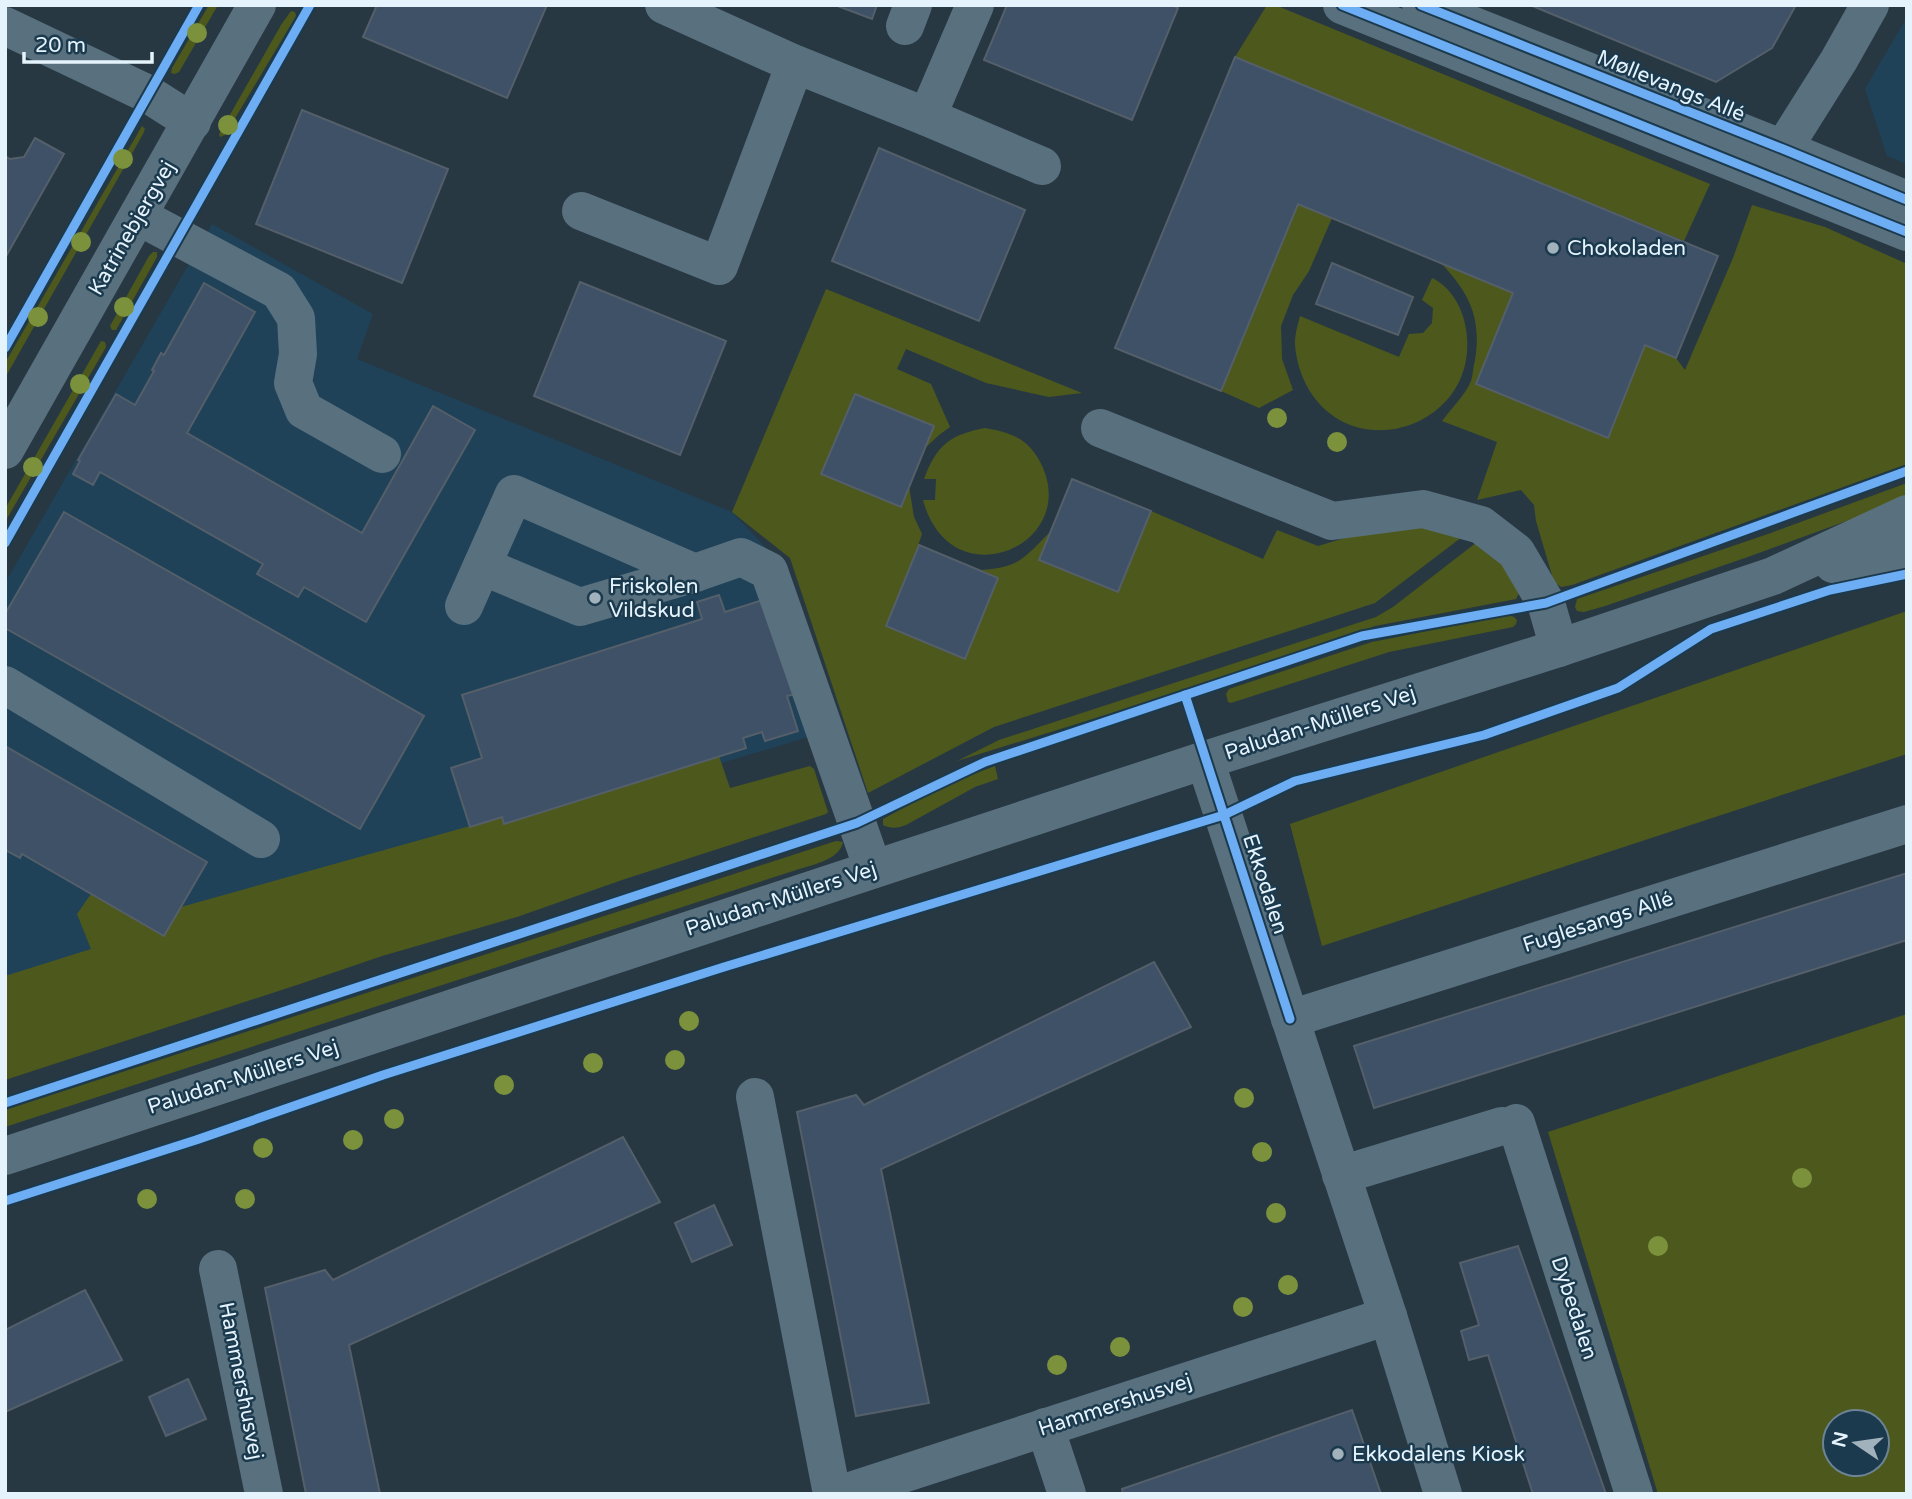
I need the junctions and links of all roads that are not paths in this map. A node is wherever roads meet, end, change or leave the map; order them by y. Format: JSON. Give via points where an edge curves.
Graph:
{"nodes":[{"id":1,"x":257,"y":5,"type":"edge"},
{"id":2,"x":664,"y":5,"type":"edge"},
{"id":3,"x":975,"y":5,"type":"edge"},
{"id":4,"x":1342,"y":5,"type":"edge"},
{"id":5,"x":1421,"y":5,"type":"edge"},
{"id":6,"x":1870,"y":5,"type":"edge"},
{"id":7,"x":8,"y":33,"type":"edge"},
{"id":8,"x":795,"y":64,"type":"junction"},
{"id":9,"x":927,"y":117,"type":"junction"},
{"id":10,"x":192,"y":122,"type":"junction"},
{"id":11,"x":1783,"y":149,"type":"junction"},
{"id":12,"x":1042,"y":166,"type":"dead end"},
{"id":13,"x":1907,"y":200,"type":"edge"},
{"id":14,"x":581,"y":211,"type":"dead end"},
{"id":15,"x":138,"y":216,"type":"junction"},
{"id":16,"x":1907,"y":232,"type":"edge"},
{"id":17,"x":1100,"y":428,"type":"dead end"},
{"id":18,"x":5,"y":450,"type":"edge"},
{"id":19,"x":382,"y":454,"type":"dead end"},
{"id":20,"x":1907,"y":514,"type":"edge"},
{"id":21,"x":1907,"y":549,"type":"edge"},
{"id":22,"x":482,"y":566,"type":"junction"},
{"id":23,"x":695,"y":573,"type":"junction"},
{"id":24,"x":1773,"y":576,"type":"junction"},
{"id":25,"x":464,"y":606,"type":"dead end"},
{"id":26,"x":1559,"y":648,"type":"junction"},
{"id":27,"x":5,"y":685,"type":"edge"},
{"id":28,"x":1205,"y":760,"type":"junction"},
{"id":29,"x":1907,"y":824,"type":"edge"},
{"id":30,"x":261,"y":839,"type":"dead end"},
{"id":31,"x":873,"y":869,"type":"junction"},
{"id":32,"x":1290,"y":1019,"type":"junction"},
{"id":33,"x":755,"y":1097,"type":"dead end"},
{"id":34,"x":5,"y":1156,"type":"edge"},
{"id":35,"x":1341,"y":1175,"type":"junction"},
{"id":36,"x":218,"y":1269,"type":"dead end"},
{"id":37,"x":1388,"y":1316,"type":"junction"},
{"id":38,"x":1045,"y":1427,"type":"junction"},
{"id":39,"x":853,"y":1492,"type":"edge"},
{"id":40,"x":264,"y":1494,"type":"edge"},
{"id":41,"x":1067,"y":1494,"type":"edge"},
{"id":42,"x":1443,"y":1494,"type":"edge"},
{"id":43,"x":1634,"y":1494,"type":"edge"}],
"edges":[{"from":1,"to":10,"type":"street","name":"Katrinebjergvej"},
{"from":2,"to":8,"type":"street"},
{"from":3,"to":9,"type":"street"},
{"from":4,"to":16,"type":"street"},
{"from":5,"to":11,"type":"street","name":"Møllevangs Allé"},
{"from":6,"to":11,"type":"street"},
{"from":7,"to":10,"type":"street","via":[[148,94]]},
{"from":8,"to":9,"type":"street"},
{"from":8,"to":14,"type":"street","via":[[719,266]]},
{"from":9,"to":12,"type":"street"},
{"from":10,"to":15,"type":"street","name":"Katrinebjergvej"},
{"from":11,"to":13,"type":"street","name":"Møllevangs Allé"},
{"from":15,"to":18,"type":"street","name":"Katrinebjergvej"},
{"from":15,"to":19,"type":"street","via":[[279,291],[296,318],[298,354],[293,383],[304,410]]},
{"from":17,"to":26,"type":"street","via":[[1332,521],[1423,509],[1481,525],[1516,552],[1546,603]]},
{"from":20,"to":24,"type":"street","name":"Paludan-Müllers Vej"},
{"from":21,"to":24,"type":"street","name":"Paludan-Müllers Vej"},
{"from":22,"to":23,"type":"street","via":[[580,607]]},
{"from":22,"to":23,"type":"street","via":[[514,494]]},
{"from":22,"to":25,"type":"street"},
{"from":23,"to":31,"type":"street","via":[[741,557],[769,571]]},
{"from":24,"to":26,"type":"street","name":"Paludan-Müllers Vej"},
{"from":26,"to":28,"type":"street","name":"Paludan-Müllers Vej"},
{"from":27,"to":30,"type":"street"},
{"from":28,"to":31,"type":"street","name":"Paludan-Müllers Vej"},
{"from":28,"to":32,"type":"street","name":"Ekkodalen"},
{"from":29,"to":32,"type":"street","name":"Fuglesangs Allé"},
{"from":31,"to":34,"type":"street","name":"Paludan-Müllers Vej"},
{"from":32,"to":35,"type":"street","name":"Ekkodalen"},
{"from":33,"to":39,"type":"street","name":"Hammershusvej"},
{"from":35,"to":37,"type":"street","name":"Ekkodalen"},
{"from":35,"to":43,"type":"street","name":"Dybedalen","via":[[1509,1124]]},
{"from":36,"to":40,"type":"street","name":"Hammershusvej"},
{"from":37,"to":38,"type":"street","name":"Hammershusvej"},
{"from":37,"to":42,"type":"street","name":"Ekkodalen"},
{"from":38,"to":39,"type":"street","name":"Hammershusvej"},
{"from":38,"to":41,"type":"street"}]}
